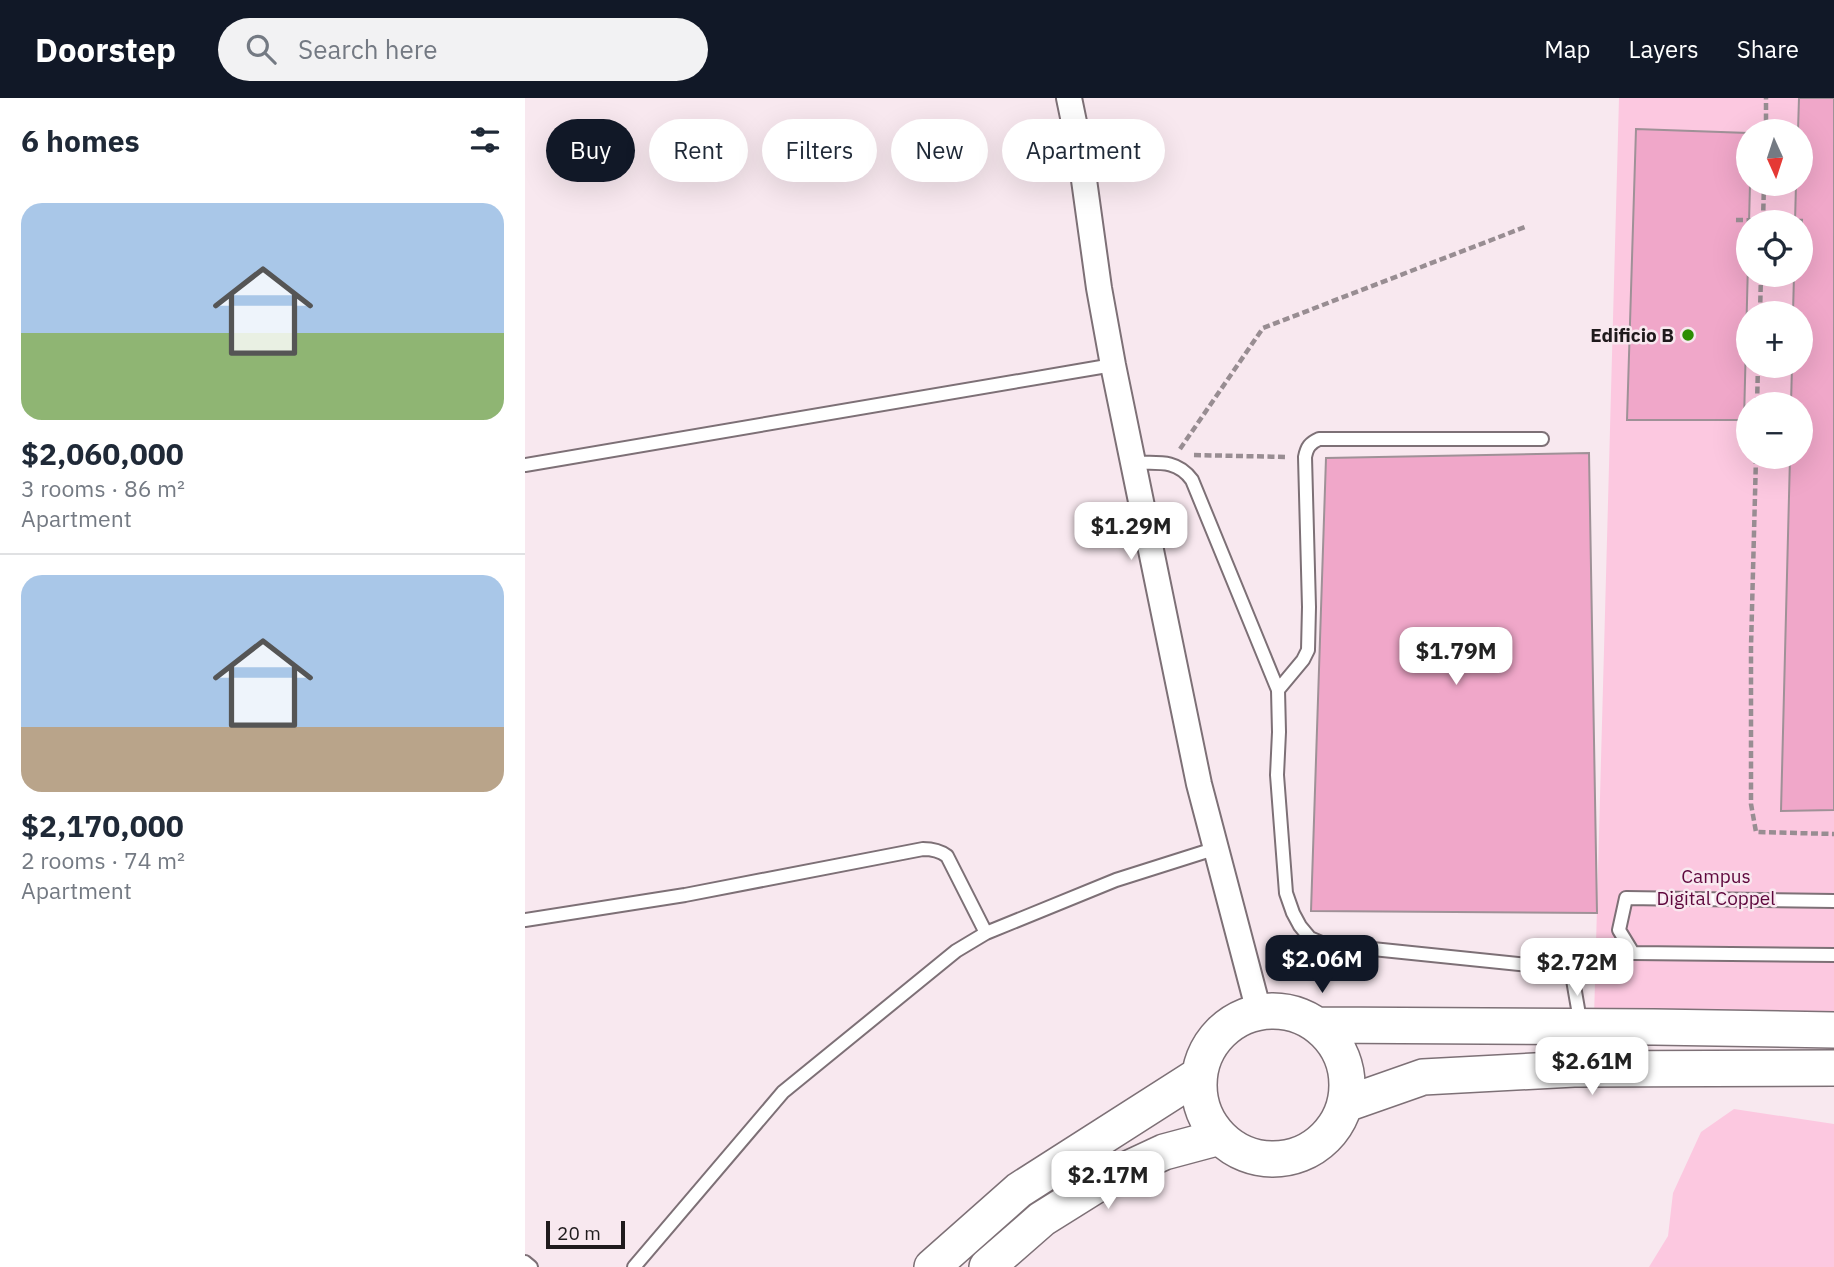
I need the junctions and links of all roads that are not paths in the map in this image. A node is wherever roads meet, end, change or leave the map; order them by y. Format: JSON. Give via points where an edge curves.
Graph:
{"nodes":[{"id":1,"x":1069,"y":98,"type":"edge"},
{"id":2,"x":1113,"y":365,"type":"junction"},
{"id":3,"x":1542,"y":439,"type":"dead end"},
{"id":4,"x":1134,"y":463,"type":"junction"},
{"id":5,"x":525,"y":465,"type":"edge"},
{"id":6,"x":1278,"y":690,"type":"junction"},
{"id":7,"x":1217,"y":848,"type":"junction"},
{"id":8,"x":1834,"y":901,"type":"edge"},
{"id":9,"x":525,"y":920,"type":"edge"},
{"id":10,"x":986,"y":933,"type":"junction"},
{"id":11,"x":1834,"y":955,"type":"edge"},
{"id":12,"x":1259,"y":1012,"type":"junction"},
{"id":13,"x":1319,"y":1025,"type":"junction"},
{"id":14,"x":1581,"y":1026,"type":"junction"},
{"id":15,"x":1834,"y":1030,"type":"edge"},
{"id":16,"x":1834,"y":1068,"type":"edge"},
{"id":17,"x":1199,"y":1075,"type":"junction"},
{"id":18,"x":1346,"y":1104,"type":"junction"},
{"id":19,"x":1220,"y":1137,"type":"junction"},
{"id":20,"x":525,"y":1262,"type":"edge"},
{"id":21,"x":531,"y":1267,"type":"edge"},
{"id":22,"x":634,"y":1267,"type":"edge"},
{"id":23,"x":932,"y":1267,"type":"edge"},
{"id":24,"x":987,"y":1267,"type":"edge"}],
"edges":[{"from":1,"to":2,"type":"street"},
{"from":2,"to":4,"type":"street"},
{"from":2,"to":5,"type":"lane"},
{"from":3,"to":6,"type":"lane","via":[[1312,442],[1305,457],[1308,650]]},
{"from":4,"to":6,"type":"lane","via":[[1174,460],[1192,480]]},
{"from":4,"to":7,"type":"street","via":[[1199,784]]},
{"from":6,"to":14,"type":"lane","via":[[1277,775],[1286,893],[1296,920],[1310,938],[1324,944],[1558,968],[1573,980]]},
{"from":7,"to":10,"type":"lane","via":[[1116,880]]},
{"from":7,"to":12,"type":"street"},
{"from":8,"to":11,"type":"lane","via":[[1626,898],[1619,930],[1633,953]]},
{"from":9,"to":10,"type":"lane","via":[[934,849],[947,856]]},
{"from":10,"to":22,"type":"lane","via":[[956,951],[783,1092]]},
{"from":12,"to":13,"type":"main road","via":[[1300,1015]]},
{"from":12,"to":17,"type":"main road","via":[[1237,1019],[1219,1034]]},
{"from":13,"to":14,"type":"main road"},
{"from":13,"to":18,"type":"main road","via":[[1344,1060],[1349,1082]]},
{"from":14,"to":15,"type":"main road"},
{"from":16,"to":18,"type":"main road","via":[[1574,1069],[1423,1077]]},
{"from":17,"to":19,"type":"main road","via":[[1199,1098],[1206,1119]]},
{"from":17,"to":23,"type":"main road","via":[[1019,1190]]},
{"from":18,"to":19,"type":"main road","via":[[1337,1125],[1322,1142],[1281,1159],[1238,1151]]},
{"from":19,"to":24,"type":"main road","via":[[1164,1152],[1106,1179],[1042,1219]]},
{"from":20,"to":21,"type":"lane"}]}
